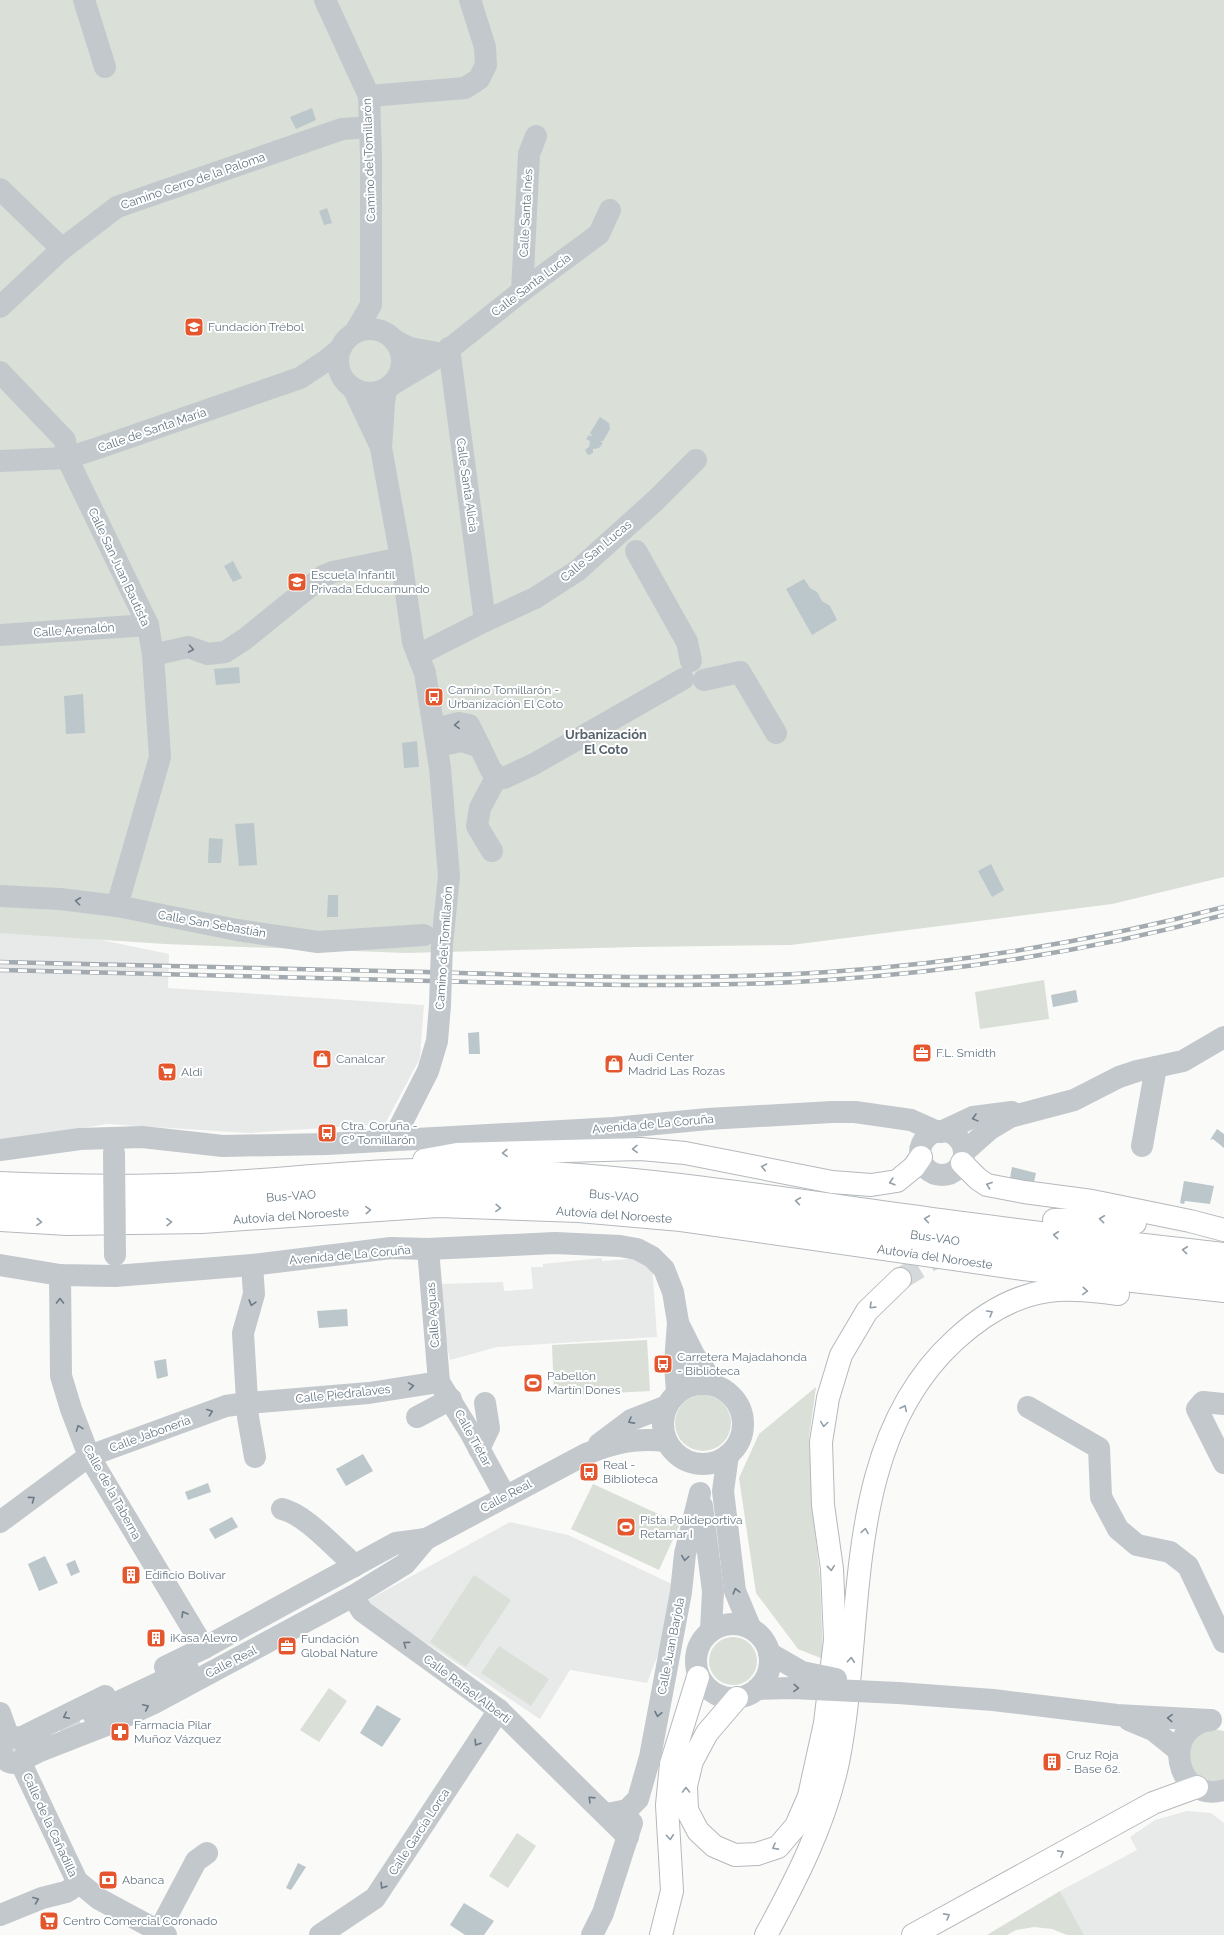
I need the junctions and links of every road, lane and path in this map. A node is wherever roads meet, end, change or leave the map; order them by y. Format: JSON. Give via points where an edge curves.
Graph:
{"nodes":[{"id":1,"x":84,"y":0,"type":"edge"},
{"id":2,"x":325,"y":0,"type":"edge"},
{"id":3,"x":470,"y":0,"type":"edge"},
{"id":4,"x":105,"y":67,"type":"dead end"},
{"id":5,"x":369,"y":96,"type":"junction"},
{"id":6,"x":370,"y":127,"type":"junction"},
{"id":7,"x":536,"y":136,"type":"dead end"},
{"id":8,"x":0,"y":189,"type":"edge"},
{"id":9,"x":610,"y":210,"type":"dead end"},
{"id":10,"x":62,"y":249,"type":"junction"},
{"id":11,"x":522,"y":291,"type":"junction"},
{"id":12,"x":371,"y":305,"type":"junction"},
{"id":13,"x":0,"y":307,"type":"edge"},
{"id":14,"x":355,"y":332,"type":"junction"},
{"id":15,"x":391,"y":338,"type":"junction"},
{"id":16,"x":340,"y":350,"type":"junction"},
{"id":17,"x":446,"y":351,"type":"junction"},
{"id":18,"x":0,"y":372,"type":"edge"},
{"id":19,"x":300,"y":378,"type":"junction"},
{"id":20,"x":350,"y":386,"type":"junction"},
{"id":21,"x":389,"y":387,"type":"junction"},
{"id":22,"x":381,"y":448,"type":"junction"},
{"id":23,"x":67,"y":458,"type":"junction"},
{"id":24,"x":696,"y":460,"type":"dead end"},
{"id":25,"x":0,"y":461,"type":"edge"},
{"id":26,"x":636,"y":551,"type":"dead end"},
{"id":27,"x":402,"y":558,"type":"junction"},
{"id":28,"x":485,"y":621,"type":"junction"},
{"id":29,"x":148,"y":625,"type":"junction"},
{"id":30,"x":0,"y":635,"type":"edge"},
{"id":31,"x":153,"y":654,"type":"junction"},
{"id":32,"x":418,"y":655,"type":"junction"},
{"id":33,"x":687,"y":670,"type":"junction"},
{"id":34,"x":776,"y":733,"type":"dead end"},
{"id":35,"x":435,"y":737,"type":"junction"},
{"id":36,"x":497,"y":776,"type":"junction"},
{"id":37,"x":492,"y":851,"type":"dead end"},
{"id":38,"x":0,"y":896,"type":"edge"},
{"id":39,"x":117,"y":906,"type":"junction"},
{"id":40,"x":433,"y":939,"type":"junction"},
{"id":41,"x":1224,"y":1037,"type":"edge"},
{"id":42,"x":1156,"y":1066,"type":"junction"},
{"id":43,"x":1027,"y":1111,"type":"junction"},
{"id":44,"x":891,"y":1118,"type":"junction"},
{"id":45,"x":939,"y":1132,"type":"junction"},
{"id":46,"x":391,"y":1140,"type":"junction"},
{"id":47,"x":115,"y":1145,"type":"junction"},
{"id":48,"x":1142,"y":1146,"type":"dead end"},
{"id":49,"x":0,"y":1150,"type":"edge"},
{"id":50,"x":921,"y":1152,"type":"junction"},
{"id":51,"x":963,"y":1157,"type":"junction"},
{"id":52,"x":354,"y":1172,"type":"junction"},
{"id":53,"x":0,"y":1183,"type":"edge"},
{"id":54,"x":0,"y":1203,"type":"edge"},
{"id":55,"x":0,"y":1220,"type":"edge"},
{"id":56,"x":1054,"y":1220,"type":"dead end"},
{"id":57,"x":1224,"y":1231,"type":"edge"},
{"id":58,"x":428,"y":1249,"type":"junction"},
{"id":59,"x":1224,"y":1254,"type":"edge"},
{"id":60,"x":0,"y":1265,"type":"edge"},
{"id":61,"x":252,"y":1265,"type":"junction"},
{"id":62,"x":115,"y":1266,"type":"junction"},
{"id":63,"x":1224,"y":1273,"type":"edge"},
{"id":64,"x":60,"y":1275,"type":"junction"},
{"id":65,"x":900,"y":1279,"type":"tunnel mouth"},
{"id":66,"x":1224,"y":1291,"type":"edge"},
{"id":67,"x":1224,"y":1306,"type":"edge"},
{"id":68,"x":678,"y":1322,"type":"junction"},
{"id":69,"x":715,"y":1385,"type":"junction"},
{"id":70,"x":445,"y":1391,"type":"junction"},
{"id":71,"x":672,"y":1399,"type":"junction"},
{"id":72,"x":485,"y":1402,"type":"dead end"},
{"id":73,"x":247,"y":1403,"type":"junction"},
{"id":74,"x":1224,"y":1404,"type":"edge"},
{"id":75,"x":1028,"y":1407,"type":"dead end"},
{"id":76,"x":417,"y":1417,"type":"dead end"},
{"id":77,"x":666,"y":1441,"type":"junction"},
{"id":78,"x":479,"y":1449,"type":"junction"},
{"id":79,"x":586,"y":1454,"type":"junction"},
{"id":80,"x":728,"y":1455,"type":"junction"},
{"id":81,"x":89,"y":1456,"type":"junction"},
{"id":82,"x":256,"y":1457,"type":"dead end"},
{"id":83,"x":1224,"y":1462,"type":"edge"},
{"id":84,"x":697,"y":1464,"type":"junction"},
{"id":85,"x":700,"y":1493,"type":"junction"},
{"id":86,"x":505,"y":1496,"type":"junction"},
{"id":87,"x":282,"y":1509,"type":"dead end"},
{"id":88,"x":0,"y":1522,"type":"edge"},
{"id":89,"x":426,"y":1539,"type":"junction"},
{"id":90,"x":353,"y":1567,"type":"junction"},
{"id":91,"x":353,"y":1596,"type":"junction"},
{"id":92,"x":750,"y":1627,"type":"junction"},
{"id":93,"x":711,"y":1630,"type":"junction"},
{"id":94,"x":835,"y":1640,"type":"junction"},
{"id":95,"x":1224,"y":1642,"type":"edge"},
{"id":96,"x":204,"y":1648,"type":"junction"},
{"id":97,"x":769,"y":1652,"type":"junction"},
{"id":98,"x":698,"y":1677,"type":"junction"},
{"id":99,"x":757,"y":1689,"type":"junction"},
{"id":100,"x":898,"y":1693,"type":"junction"},
{"id":101,"x":737,"y":1698,"type":"junction"},
{"id":102,"x":499,"y":1710,"type":"junction"},
{"id":103,"x":0,"y":1713,"type":"edge"},
{"id":104,"x":93,"y":1714,"type":"tunnel mouth"},
{"id":105,"x":1117,"y":1715,"type":"junction"},
{"id":106,"x":1216,"y":1720,"type":"edge"},
{"id":107,"x":14,"y":1738,"type":"junction"},
{"id":108,"x":1179,"y":1751,"type":"junction"},
{"id":109,"x":16,"y":1762,"type":"junction"},
{"id":110,"x":1198,"y":1788,"type":"junction"},
{"id":111,"x":1222,"y":1794,"type":"edge"},
{"id":112,"x":638,"y":1799,"type":"junction"},
{"id":113,"x":606,"y":1814,"type":"junction"},
{"id":114,"x":628,"y":1837,"type":"junction"},
{"id":115,"x":207,"y":1853,"type":"dead end"},
{"id":116,"x":74,"y":1885,"type":"junction"},
{"id":117,"x":0,"y":1915,"type":"edge"},
{"id":118,"x":158,"y":1934,"type":"edge"},
{"id":119,"x":320,"y":1935,"type":"edge"},
{"id":120,"x":592,"y":1935,"type":"edge"},
{"id":121,"x":661,"y":1935,"type":"edge"},
{"id":122,"x":750,"y":1935,"type":"edge"},
{"id":123,"x":766,"y":1935,"type":"edge"},
{"id":124,"x":913,"y":1935,"type":"edge"}],
"edges":[{"from":1,"to":4,"type":"street"},
{"from":2,"to":5,"type":"street","name":"Camino del Tomillarón"},
{"from":3,"to":5,"type":"street","via":[[485,47],[486,65],[479,80],[465,88]]},
{"from":5,"to":6,"type":"street","name":"Camino del Tomillarón"},
{"from":6,"to":10,"type":"street","name":"Camino Cerro de la Paloma","via":[[342,128],[117,207]]},
{"from":6,"to":12,"type":"street","name":"Camino del Tomillarón"},
{"from":7,"to":11,"type":"street","name":"Calle Santa Inés","via":[[529,154]]},
{"from":8,"to":10,"type":"street"},
{"from":9,"to":11,"type":"street","name":"Calle Santa Lucía","via":[[599,234]]},
{"from":10,"to":13,"type":"street","name":"Camino Cerro de la Paloma"},
{"from":11,"to":17,"type":"street","name":"Calle Santa Lucía"},
{"from":12,"to":14,"type":"street"},
{"from":12,"to":15,"type":"street","name":"Camino del Tomillarón"},
{"from":14,"to":15,"type":"street","via":[[372,329]]},
{"from":14,"to":16,"type":"street"},
{"from":15,"to":17,"type":"street","via":[[410,348]]},
{"from":15,"to":21,"type":"street","via":[[400,351],[402,363],[400,372]]},
{"from":16,"to":19,"type":"street","name":"Calle de Santa María"},
{"from":16,"to":20,"type":"street","via":[[338,367]]},
{"from":17,"to":21,"type":"street","name":"Calle Santa Lucía"},
{"from":17,"to":28,"type":"street","name":"Calle Santa Alicia"},
{"from":18,"to":23,"type":"street","name":"Calle San Juan Bautista","via":[[64,440]]},
{"from":19,"to":20,"type":"street","name":"Calle de Santa María"},
{"from":19,"to":23,"type":"street","name":"Calle de Santa María"},
{"from":20,"to":21,"type":"street","via":[[365,394],[376,393]]},
{"from":20,"to":22,"type":"street","name":"Camino del Tomillarón"},
{"from":21,"to":22,"type":"street","name":"Camino del Tomillarón","via":[[384,403]]},
{"from":22,"to":27,"type":"street","name":"Camino del Tomillarón"},
{"from":23,"to":25,"type":"street","name":"Calle de Santa María"},
{"from":23,"to":29,"type":"street","name":"Calle San Juan Bautista"},
{"from":24,"to":28,"type":"street","name":"Calle San Lucas","via":[[577,571],[535,598]]},
{"from":26,"to":33,"type":"street","via":[[687,642]]},
{"from":31,"to":27,"type":"street","one_way":true,"via":[[188,647],[208,654],[226,652],[323,576]]},
{"from":27,"to":32,"type":"street","name":"Camino del Tomillarón","via":[[413,642]]},
{"from":28,"to":32,"type":"street","name":"Calle San Lucas"},
{"from":29,"to":30,"type":"street","name":"Calle Arenalón"},
{"from":29,"to":31,"type":"street","name":"Calle San Juan Bautista"},
{"from":31,"to":39,"type":"street","name":"Calle San Juan Bautista","via":[[160,757]]},
{"from":32,"to":35,"type":"street","name":"Camino del Tomillarón","via":[[425,673]]},
{"from":33,"to":34,"type":"street","via":[[685,682],[693,685],[740,672]]},
{"from":33,"to":36,"type":"street","via":[[534,764],[504,778]]},
{"from":35,"to":36,"type":"street","via":[[480,747],[490,770]]},
{"from":35,"to":40,"type":"street","name":"Camino del Tomillarón","via":[[449,876]]},
{"from":36,"to":37,"type":"street","via":[[480,808],[477,826]]},
{"from":39,"to":38,"type":"street","name":"Calle San Sebastián","one_way":true,"via":[[60,899]]},
{"from":39,"to":40,"type":"street","name":"Calle San Sebastián","via":[[237,930],[318,942]]},
{"from":40,"to":46,"type":"street","name":"Camino del Tomillarón","bridge":true,"via":[[440,1005],[436,1041],[428,1072]]},
{"from":41,"to":42,"type":"street","via":[[1183,1061]]},
{"from":42,"to":43,"type":"street","via":[[1119,1077],[1074,1100]]},
{"from":42,"to":48,"type":"street"},
{"from":43,"to":45,"type":"street","one_way":true,"via":[[973,1117]]},
{"from":43,"to":51,"type":"street","via":[[999,1122]]},
{"from":44,"to":45,"type":"street","name":"Avenida de La Coruña","via":[[911,1120]]},
{"from":44,"to":46,"type":"street","name":"Avenida de La Coruña","via":[[855,1112],[807,1113],[614,1128]]},
{"from":44,"to":50,"type":"street"},
{"from":45,"to":50,"type":"street","via":[[928,1137]]},
{"from":45,"to":51,"type":"street","via":[[946,1132],[961,1141]]},
{"from":46,"to":47,"type":"street","name":"Avenida de La Coruña","via":[[223,1146],[142,1136]]},
{"from":47,"to":49,"type":"street","name":"Avenida de La Coruña","via":[[80,1139]]},
{"from":47,"to":62,"type":"street","bridge":true},
{"from":50,"to":51,"type":"street","via":[[929,1171],[944,1176],[958,1169]]},
{"from":50,"to":52,"type":"highway","one_way":true,"via":[[914,1167],[897,1181],[871,1185],[832,1182],[685,1153],[641,1149],[457,1154]]},
{"from":57,"to":51,"type":"highway","one_way":true,"via":[[1190,1221],[1099,1203],[987,1185],[978,1179]]},
{"from":52,"to":53,"type":"highway","via":[[198,1184],[67,1186]]},
{"from":59,"to":52,"type":"highway","one_way":true,"via":[[1027,1232],[685,1185],[580,1175],[491,1170]]},
{"from":54,"to":63,"type":"highway","name":"Bus-VAO","via":[[72,1206],[159,1205],[393,1190],[454,1188],[549,1191],[694,1204],[1026,1250]]},
{"from":55,"to":66,"type":"highway","name":"Autovía del Noroeste","one_way":true,"via":[[67,1224],[202,1222],[438,1206],[579,1211],[681,1220],[1023,1269]]},
{"from":57,"to":56,"type":"highway","one_way":true,"via":[[1095,1219]]},
{"from":58,"to":61,"type":"street","name":"Avenida de La Coruña","via":[[391,1248]]},
{"from":58,"to":68,"type":"street","name":"Avenida de La Coruña","via":[[555,1243],[637,1249],[652,1256],[664,1269],[673,1292]]},
{"from":58,"to":70,"type":"street","name":"Calle Aguas"},
{"from":60,"to":64,"type":"street","name":"Avenida de La Coruña"},
{"from":61,"to":62,"type":"street","name":"Avenida de La Coruña"},
{"from":61,"to":73,"type":"street","one_way":true,"via":[[254,1294],[243,1333]]},
{"from":62,"to":64,"type":"street","name":"Avenida de La Coruña"},
{"from":81,"to":64,"type":"street","name":"Calle de la Taberna","one_way":true,"via":[[61,1376]]},
{"from":65,"to":94,"type":"highway","one_way":true,"via":[[867,1311],[840,1355],[828,1398],[822,1442],[823,1497],[832,1569]]},
{"from":123,"to":67,"type":"highway","one_way":true,"via":[[799,1873],[828,1800],[845,1725],[858,1583],[868,1512],[883,1455],[908,1398],[924,1375],[939,1355],[975,1323],[1016,1301],[1046,1292],[1060,1290],[1112,1293]]},
{"from":68,"to":69,"type":"street","name":"Avenida de La Coruña","via":[[694,1355]]},
{"from":68,"to":71,"type":"street","name":"Avenida de La Coruña"},
{"from":69,"to":71,"type":"street","via":[[692,1385]]},
{"from":69,"to":80,"type":"street","via":[[728,1392],[737,1403],[742,1416],[742,1431],[737,1444]]},
{"from":73,"to":70,"type":"street","name":"Calle Piedralaves","one_way":true,"via":[[369,1393]]},
{"from":70,"to":76,"type":"street"},
{"from":70,"to":78,"type":"street","name":"Calle Tiétar"},
{"from":71,"to":77,"type":"street","via":[[663,1417]]},
{"from":71,"to":79,"type":"street","name":"Calle Real","one_way":true,"via":[[631,1420]]},
{"from":72,"to":78,"type":"street","via":[[489,1428]]},
{"from":81,"to":73,"type":"street","name":"Calle Jabonería","one_way":true,"via":[[226,1406]]},
{"from":73,"to":82,"type":"street"},
{"from":74,"to":83,"type":"street","via":[[1203,1402],[1197,1409]]},
{"from":75,"to":95,"type":"street","via":[[1099,1448],[1102,1497],[1118,1529],[1137,1545],[1170,1552],[1188,1566]]},
{"from":77,"to":79,"type":"street","name":"Calle Real","via":[[639,1439],[613,1443]]},
{"from":77,"to":84,"type":"street","via":[[684,1460]]},
{"from":78,"to":86,"type":"street","name":"Calle Tiétar"},
{"from":79,"to":86,"type":"street","name":"Calle Real"},
{"from":80,"to":84,"type":"street","via":[[708,1464]]},
{"from":92,"to":80,"type":"street","one_way":true,"via":[[735,1591],[723,1491]]},
{"from":88,"to":81,"type":"street","name":"Calle Jabonería","one_way":true},
{"from":96,"to":81,"type":"street","name":"Calle de la Taberna","one_way":true},
{"from":84,"to":85,"type":"street"},
{"from":85,"to":93,"type":"street","via":[[713,1592]]},
{"from":85,"to":112,"type":"street","name":"Calle Juan Barjola","one_way":true,"via":[[685,1554],[681,1592],[650,1758]]},
{"from":86,"to":89,"type":"street","name":"Calle Real"},
{"from":87,"to":90,"type":"street","via":[[290,1510],[304,1521]]},
{"from":89,"to":90,"type":"street","name":"Calle Real","via":[[396,1543]]},
{"from":89,"to":91,"type":"street","name":"Calle Real","via":[[405,1564]]},
{"from":89,"to":104,"type":"street","name":"Calle Real","via":[[251,1638]]},
{"from":90,"to":96,"type":"street","name":"Calle Real"},
{"from":102,"to":91,"type":"street","name":"Calle Rafael Alberti","one_way":true,"via":[[362,1611]]},
{"from":109,"to":91,"type":"street","name":"Calle Real","one_way":true,"via":[[154,1703]]},
{"from":92,"to":93,"type":"street","via":[[730,1623]]},
{"from":92,"to":97,"type":"street","via":[[762,1638]]},
{"from":93,"to":98,"type":"street","via":[[703,1637],[695,1656]]},
{"from":94,"to":101,"type":"highway","one_way":true,"via":[[825,1723],[809,1796],[796,1826],[778,1847],[757,1854],[735,1855],[714,1846],[698,1831],[687,1810],[686,1786],[692,1761],[707,1733]]},
{"from":94,"to":122,"type":"highway","via":[[836,1676],[832,1723],[816,1798],[790,1871]]},
{"from":96,"to":107,"type":"street","name":"Calle Real","one_way":true},
{"from":97,"to":99,"type":"street","via":[[768,1672]]},
{"from":97,"to":100,"type":"street","bridge":true,"via":[[802,1672]]},
{"from":98,"to":101,"type":"street","via":[[710,1691],[727,1698]]},
{"from":98,"to":121,"type":"highway","one_way":true,"via":[[671,1764],[667,1805],[672,1891]]},
{"from":99,"to":100,"type":"street","one_way":true,"bridge":true},
{"from":99,"to":101,"type":"street"},
{"from":100,"to":105,"type":"street","via":[[993,1700]]},
{"from":113,"to":102,"type":"street","name":"Calle Rafael Alberti","one_way":true},
{"from":102,"to":119,"type":"street","name":"Calle García Lorca","one_way":true,"via":[[375,1898]]},
{"from":103,"to":107,"type":"street"},
{"from":106,"to":105,"type":"street","one_way":true},
{"from":105,"to":108,"type":"street","via":[[1153,1730]]},
{"from":106,"to":108,"type":"street","via":[[1192,1728],[1181,1742]]},
{"from":107,"to":109,"type":"street","via":[[27,1748],[26,1756]]},
{"from":108,"to":110,"type":"street","via":[[1182,1770]]},
{"from":109,"to":116,"type":"street","name":"Calle de la Cañadilla"},
{"from":110,"to":111,"type":"street"},
{"from":124,"to":110,"type":"highway","one_way":true,"via":[[1153,1803]]},
{"from":112,"to":113,"type":"street","via":[[627,1810]]},
{"from":112,"to":114,"type":"street","name":"Calle Juan Barjola"},
{"from":113,"to":114,"type":"street","name":"Calle Rafael Alberti"},
{"from":114,"to":120,"type":"street","name":"Calle Juan Barjola","via":[[603,1913]]},
{"from":115,"to":118,"type":"street","via":[[196,1861]]},
{"from":117,"to":116,"type":"street","one_way":true},
{"from":116,"to":118,"type":"street","name":"Calle de la Cañadilla"}]}
